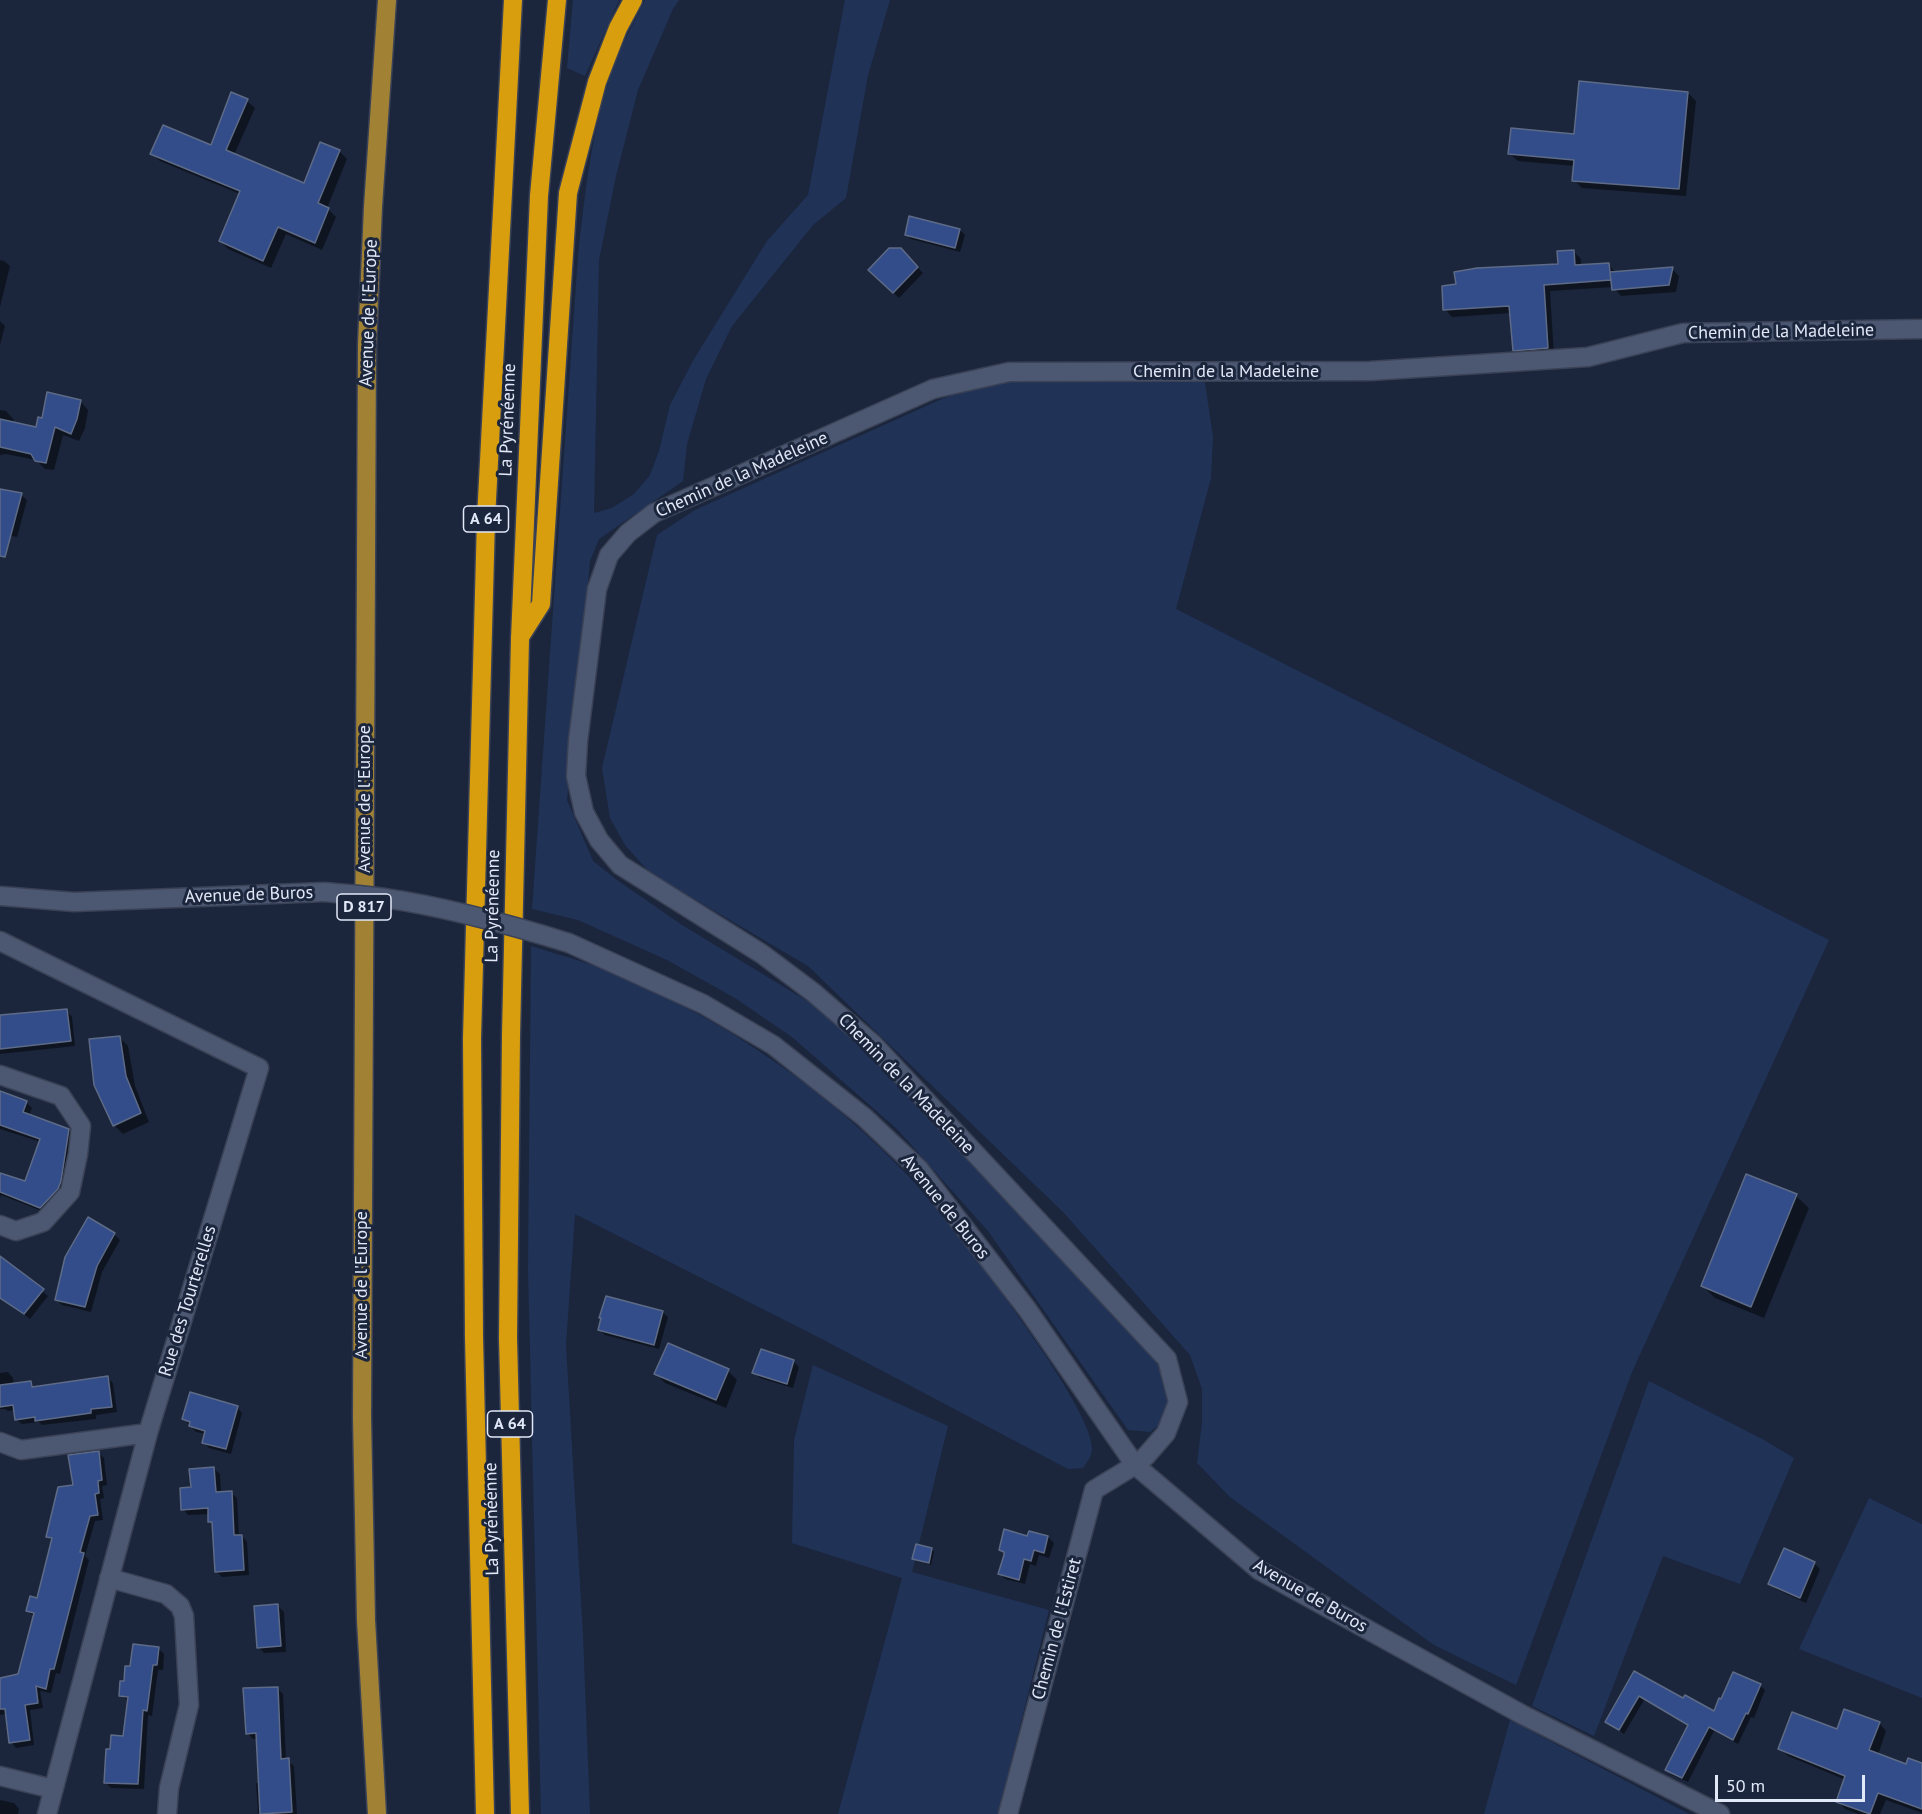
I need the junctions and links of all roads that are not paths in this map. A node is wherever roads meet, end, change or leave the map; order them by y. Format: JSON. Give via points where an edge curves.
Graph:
{"nodes":[{"id":1,"x":387,"y":0,"type":"edge"},
{"id":2,"x":513,"y":0,"type":"edge"},
{"id":3,"x":557,"y":0,"type":"edge"},
{"id":4,"x":633,"y":0,"type":"edge"},
{"id":5,"x":1922,"y":329,"type":"edge"},
{"id":6,"x":519,"y":639,"type":"junction"},
{"id":7,"x":0,"y":896,"type":"edge"},
{"id":8,"x":0,"y":941,"type":"edge"},
{"id":9,"x":0,"y":1075,"type":"edge"},
{"id":10,"x":0,"y":1225,"type":"edge"},
{"id":11,"x":148,"y":1433,"type":"junction"},
{"id":12,"x":0,"y":1442,"type":"edge"},
{"id":13,"x":1135,"y":1465,"type":"junction"},
{"id":14,"x":109,"y":1578,"type":"junction"},
{"id":15,"x":0,"y":1776,"type":"edge"},
{"id":16,"x":53,"y":1789,"type":"junction"},
{"id":17,"x":47,"y":1814,"type":"edge"},
{"id":18,"x":167,"y":1814,"type":"edge"},
{"id":19,"x":377,"y":1814,"type":"edge"},
{"id":20,"x":485,"y":1814,"type":"edge"},
{"id":21,"x":520,"y":1814,"type":"edge"},
{"id":22,"x":1008,"y":1814,"type":"edge"},
{"id":23,"x":1720,"y":1814,"type":"edge"}],
"edges":[{"from":1,"to":19,"type":"main road","name":"Avenue de l'Europe","number":"D 817","via":[[369,277],[367,380],[362,1440],[366,1620]]},
{"from":2,"to":20,"type":"highway","name":"La Pyrénéenne","number":"A 64","via":[[486,519],[472,1038],[474,1337]]},
{"from":3,"to":6,"type":"highway","name":"La Pyrénéenne","number":"A 64","via":[[539,196]]},
{"from":4,"to":6,"type":"highway","via":[[597,82],[568,193],[541,604]]},
{"from":5,"to":13,"type":"street","name":"Chemin de la Madeleine","via":[[1683,333],[1588,357],[1370,372],[1010,372],[933,389],[654,513],[628,533],[609,555],[597,589],[576,776],[584,812],[599,840],[620,865],[762,954],[873,1044],[1167,1359],[1178,1402],[1166,1433]]},
{"from":6,"to":21,"type":"highway","name":"La Pyrénéenne","number":"A 64","via":[[508,1338]]},
{"from":7,"to":13,"type":"street","name":"Avenue de Buros","bridge":true,"via":[[74,902],[324,892],[384,898],[508,924],[569,943],[703,1004],[773,1045],[864,1117],[919,1169],[1027,1309]]},
{"from":8,"to":11,"type":"street","name":"Rue des Tourterelles","via":[[259,1068]]},
{"from":9,"to":10,"type":"street","via":[[61,1096],[81,1126],[70,1192],[43,1222],[16,1231]]},
{"from":11,"to":12,"type":"street","via":[[21,1450]]},
{"from":11,"to":14,"type":"street","name":"Rue des Tourterelles"},
{"from":13,"to":22,"type":"street","name":"Chemin de l'Estiret","via":[[1094,1490]]},
{"from":13,"to":23,"type":"street","name":"Avenue de Buros","via":[[1259,1570],[1523,1715]]},
{"from":14,"to":16,"type":"street","name":"Rue des Tourterelles"},
{"from":14,"to":18,"type":"street","via":[[166,1594],[180,1606],[184,1616],[189,1705],[169,1788]]},
{"from":15,"to":16,"type":"street"},
{"from":16,"to":17,"type":"street","name":"Rue des Tourterelles"}]}
